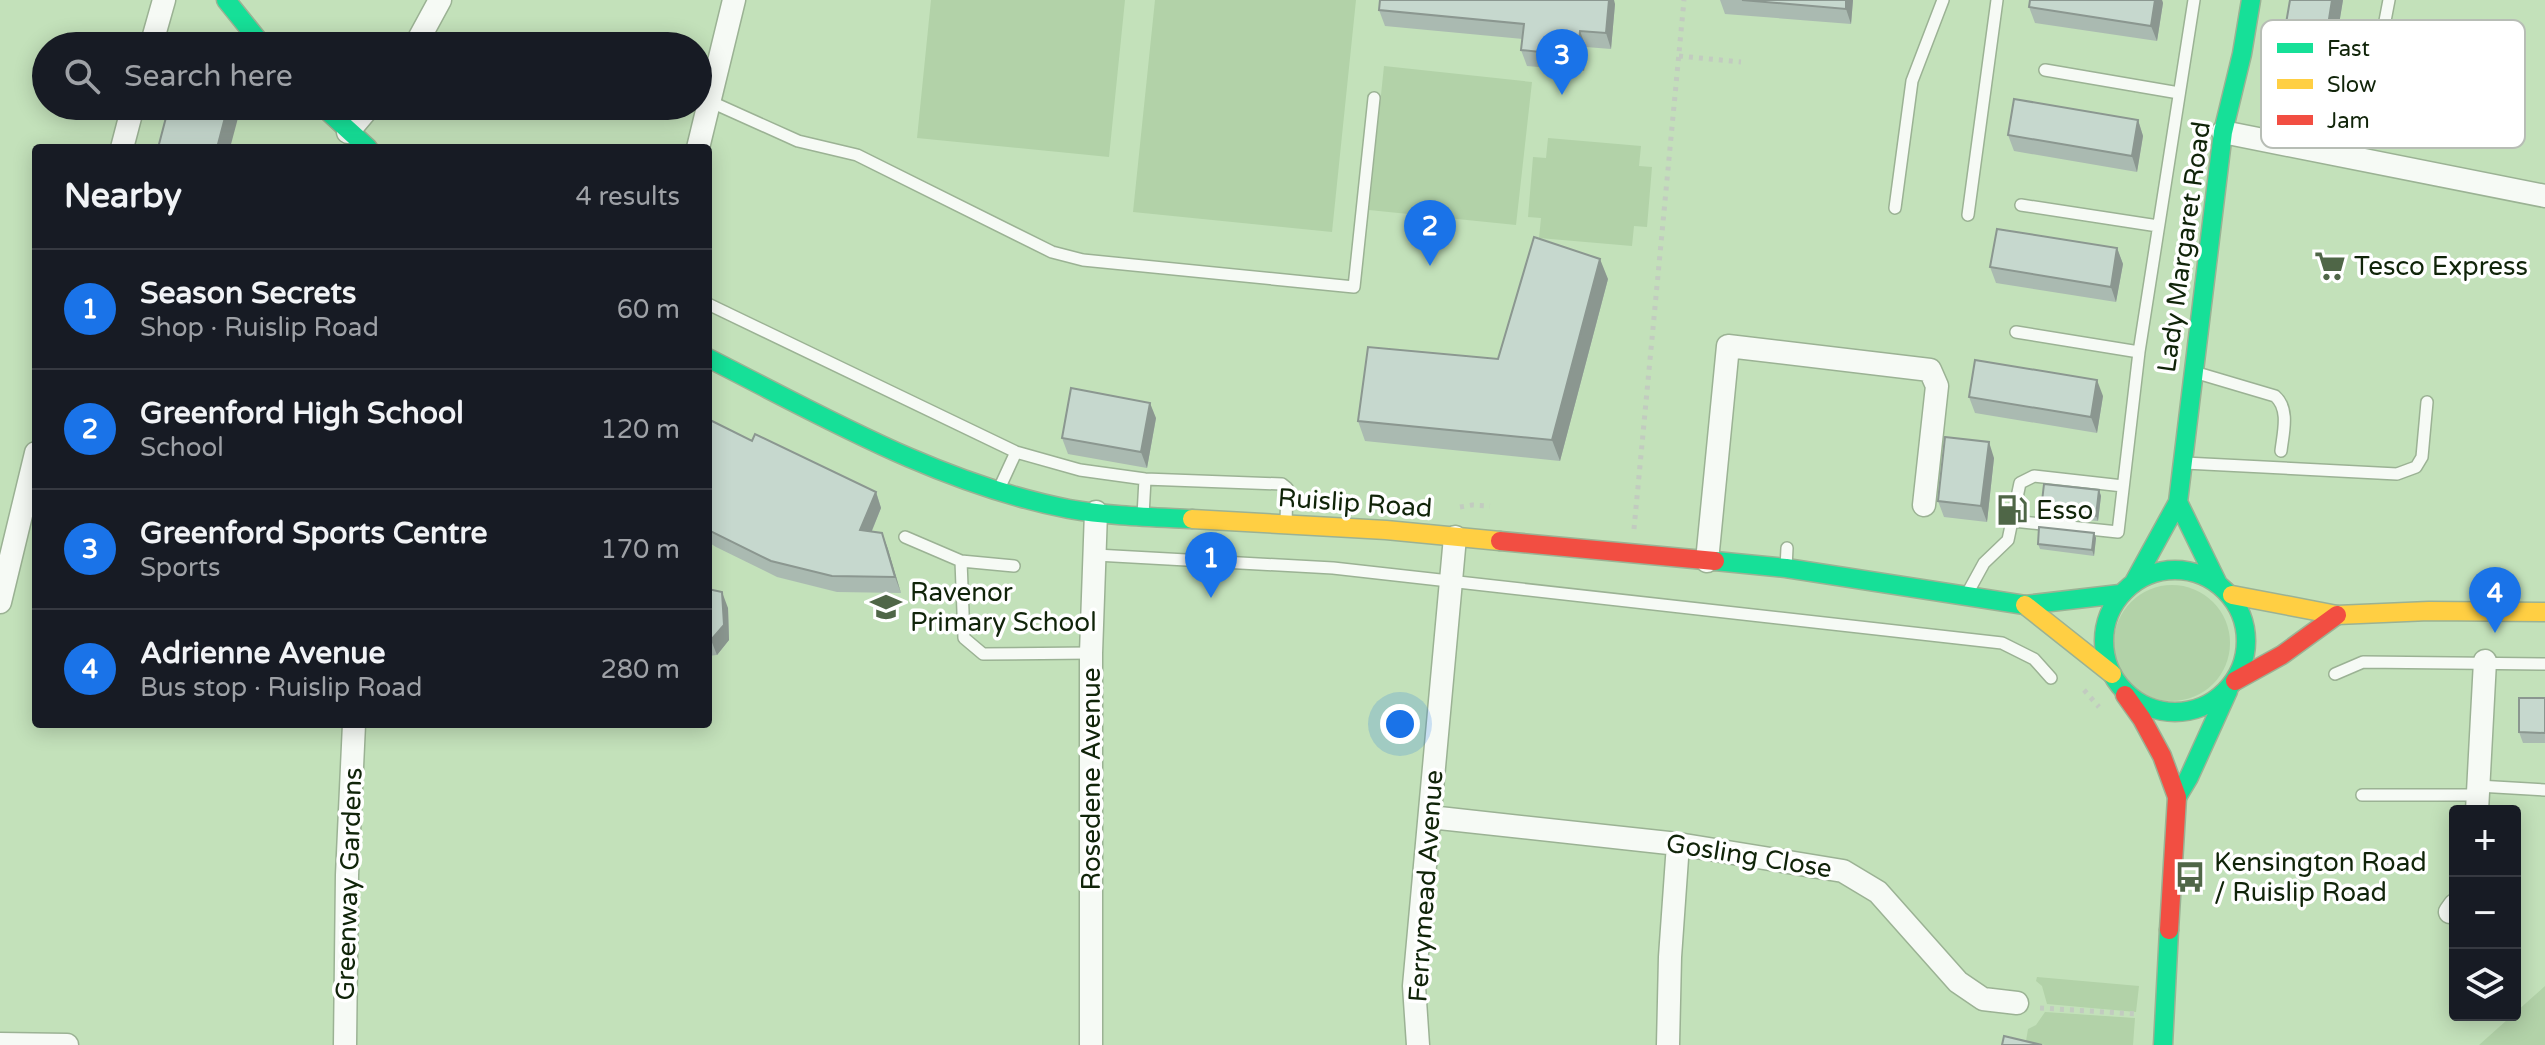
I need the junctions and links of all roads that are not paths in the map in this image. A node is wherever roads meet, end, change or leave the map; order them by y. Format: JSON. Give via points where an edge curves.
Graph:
{"nodes":[{"id":1,"x":164,"y":0,"type":"edge"},
{"id":2,"x":226,"y":0,"type":"edge"},
{"id":3,"x":440,"y":0,"type":"edge"},
{"id":4,"x":734,"y":0,"type":"edge"},
{"id":5,"x":1943,"y":0,"type":"edge"},
{"id":6,"x":1997,"y":0,"type":"edge"},
{"id":7,"x":2194,"y":0,"type":"edge"},
{"id":8,"x":2251,"y":0,"type":"edge"},
{"id":9,"x":2389,"y":0,"type":"edge"},
{"id":10,"x":2385,"y":20,"type":"edge"},
{"id":11,"x":155,"y":32,"type":"edge"},
{"id":12,"x":252,"y":32,"type":"edge"},
{"id":13,"x":423,"y":32,"type":"edge"},
{"id":14,"x":2045,"y":70,"type":"dead end"},
{"id":15,"x":712,"y":89,"type":"edge"},
{"id":16,"x":2179,"y":93,"type":"junction"},
{"id":17,"x":1374,"y":98,"type":"dead end"},
{"id":18,"x":712,"y":102,"type":"edge"},
{"id":19,"x":129,"y":120,"type":"edge"},
{"id":20,"x":336,"y":120,"type":"edge"},
{"id":21,"x":358,"y":120,"type":"edge"},
{"id":22,"x":705,"y":120,"type":"edge"},
{"id":23,"x":348,"y":132,"type":"junction"},
{"id":24,"x":2223,"y":132,"type":"junction"},
{"id":25,"x":2261,"y":140,"type":"edge"},
{"id":26,"x":123,"y":144,"type":"edge"},
{"id":27,"x":363,"y":144,"type":"edge"},
{"id":28,"x":699,"y":144,"type":"edge"},
{"id":29,"x":2304,"y":148,"type":"edge"},
{"id":30,"x":2341,"y":148,"type":"edge"},
{"id":31,"x":2339,"y":155,"type":"junction"},
{"id":32,"x":2545,"y":196,"type":"edge"},
{"id":33,"x":2021,"y":205,"type":"dead end"},
{"id":34,"x":1895,"y":208,"type":"dead end"},
{"id":35,"x":1968,"y":215,"type":"dead end"},
{"id":36,"x":2158,"y":226,"type":"junction"},
{"id":37,"x":712,"y":306,"type":"edge"},
{"id":38,"x":2016,"y":332,"type":"dead end"},
{"id":39,"x":2139,"y":352,"type":"junction"},
{"id":40,"x":712,"y":360,"type":"edge"},
{"id":41,"x":2193,"y":372,"type":"junction"},
{"id":42,"x":2427,"y":402,"type":"dead end"},
{"id":43,"x":2281,"y":451,"type":"dead end"},
{"id":44,"x":1016,"y":452,"type":"junction"},
{"id":45,"x":2182,"y":463,"type":"junction"},
{"id":46,"x":32,"y":470,"type":"edge"},
{"id":47,"x":1145,"y":479,"type":"junction"},
{"id":48,"x":2123,"y":486,"type":"junction"},
{"id":49,"x":998,"y":490,"type":"junction"},
{"id":50,"x":2178,"y":502,"type":"junction"},
{"id":51,"x":1924,"y":505,"type":"dead end"},
{"id":52,"x":1096,"y":512,"type":"junction"},
{"id":53,"x":1142,"y":516,"type":"junction"},
{"id":54,"x":2013,"y":521,"type":"junction"},
{"id":55,"x":1286,"y":523,"type":"junction"},
{"id":56,"x":905,"y":537,"type":"dead end"},
{"id":57,"x":1455,"y":537,"type":"junction"},
{"id":58,"x":1787,"y":548,"type":"dead end"},
{"id":59,"x":1096,"y":555,"type":"junction"},
{"id":60,"x":961,"y":561,"type":"junction"},
{"id":61,"x":1707,"y":561,"type":"junction"},
{"id":62,"x":1014,"y":566,"type":"dead end"},
{"id":63,"x":1786,"y":568,"type":"junction"},
{"id":64,"x":1452,"y":581,"type":"junction"},
{"id":65,"x":2126,"y":589,"type":"junction"},
{"id":66,"x":2225,"y":589,"type":"junction"},
{"id":67,"x":1967,"y":594,"type":"junction"},
{"id":68,"x":0,"y":602,"type":"edge"},
{"id":69,"x":2025,"y":605,"type":"junction"},
{"id":70,"x":2545,"y":612,"type":"edge"},
{"id":71,"x":2337,"y":615,"type":"junction"},
{"id":72,"x":1091,"y":653,"type":"junction"},
{"id":73,"x":2485,"y":661,"type":"junction"},
{"id":74,"x":2545,"y":664,"type":"edge"},
{"id":75,"x":2112,"y":674,"type":"junction"},
{"id":76,"x":2335,"y":674,"type":"dead end"},
{"id":77,"x":2051,"y":678,"type":"dead end"},
{"id":78,"x":2231,"y":686,"type":"junction"},
{"id":79,"x":2124,"y":693,"type":"junction"},
{"id":80,"x":354,"y":728,"type":"edge"},
{"id":81,"x":2545,"y":790,"type":"edge"},
{"id":82,"x":2362,"y":795,"type":"dead end"},
{"id":83,"x":2177,"y":797,"type":"junction"},
{"id":84,"x":2478,"y":797,"type":"edge"},
{"id":85,"x":1430,"y":817,"type":"junction"},
{"id":86,"x":1678,"y":844,"type":"junction"},
{"id":87,"x":2017,"y":1003,"type":"dead end"},
{"id":88,"x":0,"y":1044,"type":"edge"},
{"id":89,"x":67,"y":1045,"type":"edge"},
{"id":90,"x":345,"y":1045,"type":"edge"},
{"id":91,"x":1091,"y":1045,"type":"edge"},
{"id":92,"x":1418,"y":1045,"type":"edge"},
{"id":93,"x":1668,"y":1045,"type":"edge"},
{"id":94,"x":2163,"y":1045,"type":"edge"}],
"edges":[{"from":1,"to":11,"type":"street"},
{"from":2,"to":12,"type":"main road"},
{"from":3,"to":13,"type":"street"},
{"from":4,"to":15,"type":"street"},
{"from":5,"to":34,"type":"lane","via":[[1912,81]]},
{"from":6,"to":35,"type":"lane"},
{"from":7,"to":16,"type":"lane"},
{"from":8,"to":24,"type":"main road","name":"Lady Margaret Road"},
{"from":9,"to":10,"type":"lane"},
{"from":14,"to":16,"type":"lane"},
{"from":16,"to":36,"type":"lane"},
{"from":17,"to":18,"type":"lane","via":[[1354,287],[1083,260],[1052,252],[857,155],[798,141]]},
{"from":19,"to":26,"type":"street"},
{"from":20,"to":23,"type":"main road"},
{"from":21,"to":23,"type":"street"},
{"from":22,"to":28,"type":"street"},
{"from":23,"to":27,"type":"main road"},
{"from":24,"to":25,"type":"street"},
{"from":24,"to":41,"type":"main road","name":"Lady Margaret Road"},
{"from":29,"to":31,"type":"street"},
{"from":30,"to":31,"type":"lane"},
{"from":31,"to":32,"type":"street"},
{"from":33,"to":36,"type":"lane"},
{"from":36,"to":39,"type":"lane"},
{"from":37,"to":44,"type":"lane"},
{"from":38,"to":39,"type":"lane"},
{"from":39,"to":48,"type":"lane"},
{"from":40,"to":49,"type":"main road","name":"Ruislip Road","via":[[876,443]]},
{"from":41,"to":43,"type":"lane","via":[[2282,402]]},
{"from":41,"to":45,"type":"main road","name":"Lady Margaret Road"},
{"from":42,"to":45,"type":"lane","via":[[2422,457],[2416,467],[2397,474]]},
{"from":44,"to":47,"type":"lane","via":[[1080,470]]},
{"from":44,"to":49,"type":"lane"},
{"from":45,"to":50,"type":"main road","name":"Lady Margaret Road"},
{"from":46,"to":68,"type":"street"},
{"from":47,"to":53,"type":"lane"},
{"from":47,"to":55,"type":"lane","via":[[1282,484],[1287,488]]},
{"from":48,"to":54,"type":"lane","via":[[2034,476],[2020,483]]},
{"from":48,"to":54,"type":"lane","via":[[2118,532]]},
{"from":49,"to":52,"type":"main road","name":"Ruislip Road"},
{"from":50,"to":65,"type":"main road","name":"Lady Margaret Road","via":[[2159,530],[2150,559]]},
{"from":50,"to":66,"type":"main road"},
{"from":51,"to":61,"type":"street","via":[[1937,386],[1930,370],[1728,346]]},
{"from":52,"to":53,"type":"main road","name":"Ruislip Road"},
{"from":52,"to":59,"type":"street","name":"Rosedene Avenue"},
{"from":53,"to":55,"type":"main road","name":"Ruislip Road"},
{"from":54,"to":67,"type":"lane","via":[[2008,540],[1984,563]]},
{"from":55,"to":57,"type":"main road","name":"Ruislip Road"},
{"from":56,"to":60,"type":"lane"},
{"from":57,"to":61,"type":"main road","name":"Ruislip Road"},
{"from":57,"to":64,"type":"street","name":"Ferrymead Avenue"},
{"from":58,"to":63,"type":"lane"},
{"from":59,"to":64,"type":"lane","via":[[1333,568]]},
{"from":59,"to":72,"type":"street","name":"Rosedene Avenue"},
{"from":60,"to":62,"type":"lane"},
{"from":60,"to":72,"type":"lane","via":[[964,638],[983,654]]},
{"from":61,"to":63,"type":"main road","name":"Ruislip Road"},
{"from":63,"to":67,"type":"main road","name":"Ruislip Road"},
{"from":64,"to":77,"type":"lane","via":[[2002,643],[2034,659]]},
{"from":64,"to":85,"type":"street","name":"Ferrymead Avenue"},
{"from":65,"to":66,"type":"main road","via":[[2152,574],[2173,570],[2197,573]]},
{"from":65,"to":69,"type":"main road","name":"Ruislip Road"},
{"from":65,"to":75,"type":"main road","via":[[2108,616],[2104,635]]},
{"from":66,"to":71,"type":"main road"},
{"from":66,"to":78,"type":"main road","via":[[2244,622],[2247,644]]},
{"from":67,"to":69,"type":"main road","name":"Ruislip Road"},
{"from":69,"to":75,"type":"main road","name":"Ruislip Road"},
{"from":70,"to":71,"type":"main road"},
{"from":71,"to":78,"type":"main road"},
{"from":72,"to":91,"type":"street","name":"Rosedene Avenue"},
{"from":73,"to":74,"type":"lane"},
{"from":73,"to":76,"type":"lane","via":[[2363,662]]},
{"from":73,"to":84,"type":"street"},
{"from":75,"to":79,"type":"main road"},
{"from":78,"to":79,"type":"main road","via":[[2196,709],[2176,712],[2150,708]]},
{"from":78,"to":83,"type":"main road"},
{"from":79,"to":83,"type":"main road","via":[[2162,756]]},
{"from":80,"to":90,"type":"street","name":"Greenway Gardens"},
{"from":81,"to":84,"type":"lane"},
{"from":82,"to":84,"type":"lane"},
{"from":83,"to":94,"type":"main road"},
{"from":85,"to":86,"type":"street","name":"Gosling Close"},
{"from":85,"to":92,"type":"street","name":"Ferrymead Avenue","via":[[1414,986]]},
{"from":86,"to":87,"type":"street","name":"Gosling Close","via":[[1843,871],[1878,892],[1958,982],[1983,999]]},
{"from":86,"to":93,"type":"street"},
{"from":88,"to":89,"type":"street"}]}
